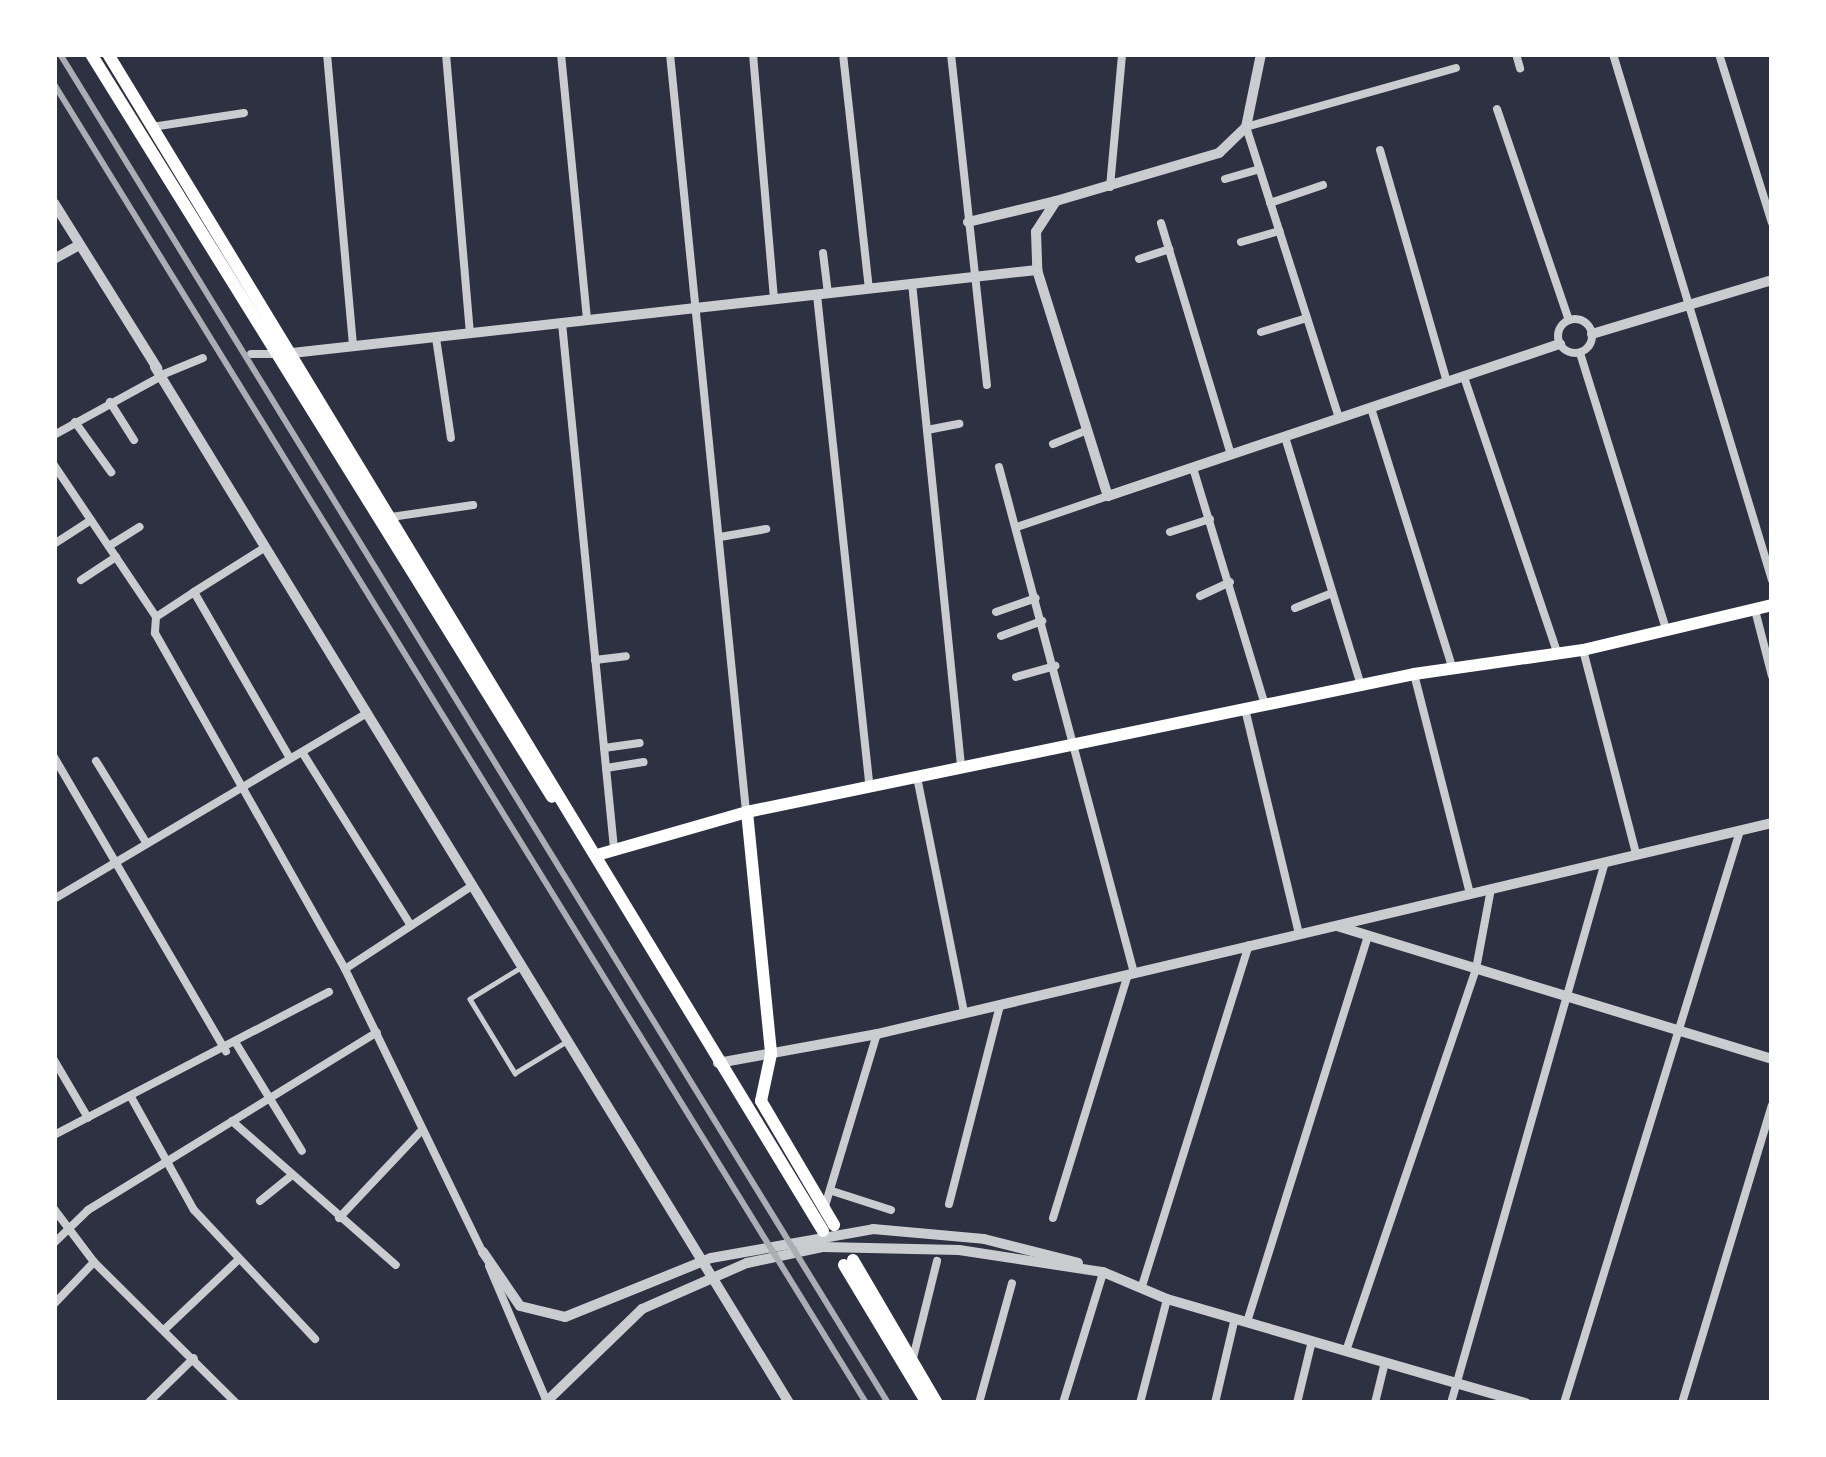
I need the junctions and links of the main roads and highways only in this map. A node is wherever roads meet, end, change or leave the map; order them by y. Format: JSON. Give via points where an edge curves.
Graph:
{"nodes":[{"id":1,"x":91,"y":54,"type":"edge"},
{"id":2,"x":108,"y":54,"type":"edge"},
{"id":3,"x":1772,"y":605,"type":"edge"},
{"id":4,"x":747,"y":812,"type":"junction"},
{"id":5,"x":593,"y":856,"type":"junction"},
{"id":6,"x":820,"y":1212,"type":"junction"},
{"id":7,"x":829,"y":1228,"type":"road end"},
{"id":8,"x":849,"y":1262,"type":"road end"},
{"id":9,"x":909,"y":1364,"type":"junction"},
{"id":10,"x":927,"y":1403,"type":"edge"},
{"id":11,"x":937,"y":1403,"type":"edge"}],
"edges":[{"from":1,"to":5,"type":"main road"},
{"from":2,"to":5,"type":"main road"},
{"from":3,"to":4,"type":"main road","via":[[1583,650],[1414,674]]},
{"from":4,"to":5,"type":"main road"},
{"from":4,"to":6,"type":"main road","via":[[771,1054],[761,1101]]},
{"from":5,"to":6,"type":"main road"},
{"from":6,"to":7,"type":"main road"},
{"from":8,"to":9,"type":"main road"},
{"from":9,"to":10,"type":"main road"},
{"from":9,"to":11,"type":"main road"}]}
